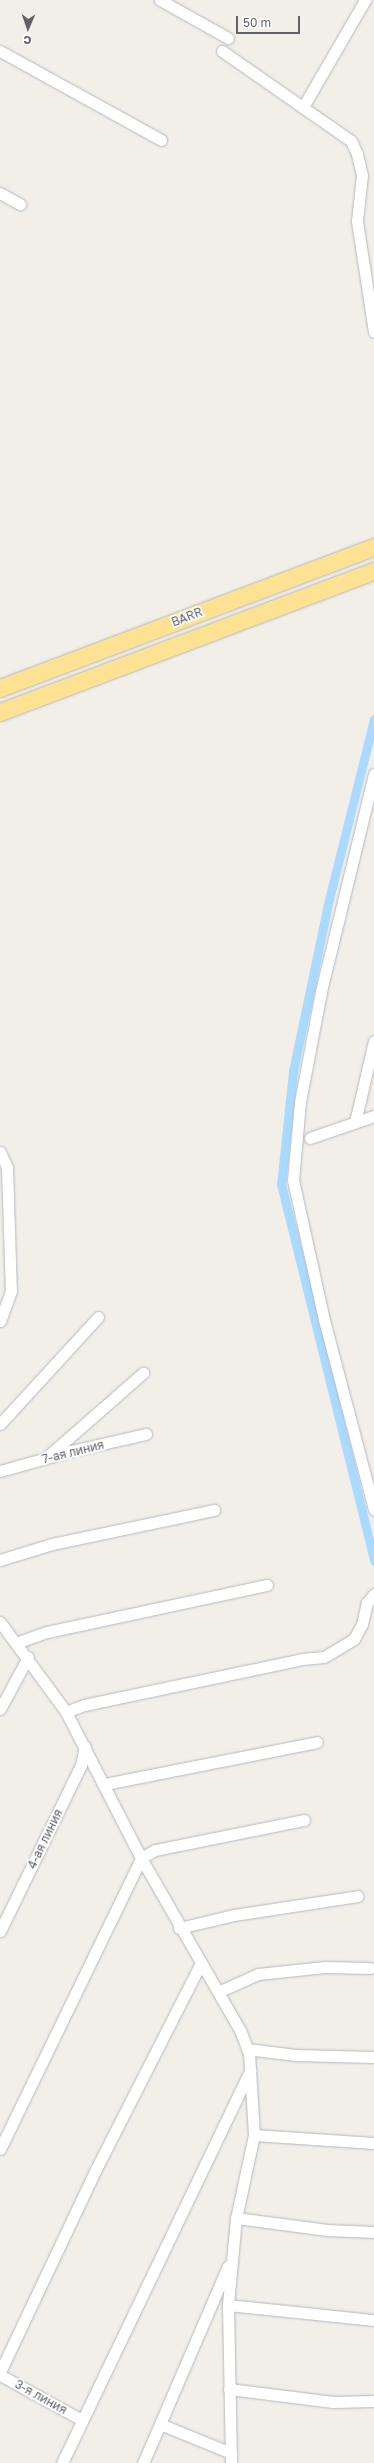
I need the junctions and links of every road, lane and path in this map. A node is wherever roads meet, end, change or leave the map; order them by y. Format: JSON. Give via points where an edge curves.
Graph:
{"nodes":[{"id":1,"x":160,"y":0,"type":"edge"},
{"id":2,"x":365,"y":0,"type":"edge"},
{"id":3,"x":228,"y":38,"type":"dead end"},
{"id":4,"x":222,"y":51,"type":"dead end"},
{"id":5,"x":0,"y":52,"type":"edge"},
{"id":6,"x":303,"y":107,"type":"junction"},
{"id":7,"x":161,"y":140,"type":"dead end"},
{"id":8,"x":0,"y":193,"type":"edge"},
{"id":9,"x":20,"y":204,"type":"dead end"},
{"id":10,"x":374,"y":332,"type":"edge"},
{"id":11,"x":374,"y":547,"type":"edge"},
{"id":12,"x":373,"y":571,"type":"edge"},
{"id":13,"x":0,"y":688,"type":"edge"},
{"id":14,"x":0,"y":712,"type":"edge"},
{"id":15,"x":374,"y":774,"type":"edge"},
{"id":16,"x":374,"y":1041,"type":"edge"},
{"id":17,"x":374,"y":1116,"type":"edge"},
{"id":18,"x":355,"y":1122,"type":"junction"},
{"id":19,"x":310,"y":1138,"type":"dead end"},
{"id":20,"x":0,"y":1152,"type":"edge"},
{"id":21,"x":98,"y":1317,"type":"dead end"},
{"id":22,"x":0,"y":1321,"type":"edge"},
{"id":23,"x":143,"y":1373,"type":"dead end"},
{"id":24,"x":0,"y":1424,"type":"edge"},
{"id":25,"x":146,"y":1434,"type":"dead end"},
{"id":26,"x":46,"y":1458,"type":"junction"},
{"id":27,"x":0,"y":1471,"type":"edge"},
{"id":28,"x":374,"y":1509,"type":"edge"},
{"id":29,"x":214,"y":1510,"type":"dead end"},
{"id":30,"x":0,"y":1560,"type":"edge"},
{"id":31,"x":267,"y":1585,"type":"dead end"},
{"id":32,"x":374,"y":1594,"type":"edge"},
{"id":33,"x":0,"y":1622,"type":"edge"},
{"id":34,"x":16,"y":1644,"type":"junction"},
{"id":35,"x":28,"y":1658,"type":"junction"},
{"id":36,"x":0,"y":1709,"type":"edge"},
{"id":37,"x":66,"y":1712,"type":"junction"},
{"id":38,"x":317,"y":1742,"type":"dead end"},
{"id":39,"x":85,"y":1746,"type":"junction"},
{"id":40,"x":105,"y":1784,"type":"junction"},
{"id":41,"x":304,"y":1820,"type":"dead end"},
{"id":42,"x":141,"y":1858,"type":"junction"},
{"id":43,"x":358,"y":1896,"type":"dead end"},
{"id":44,"x":179,"y":1928,"type":"junction"},
{"id":45,"x":0,"y":1931,"type":"edge"},
{"id":46,"x":201,"y":1963,"type":"junction"},
{"id":47,"x":370,"y":1968,"type":"dead end"},
{"id":48,"x":218,"y":1992,"type":"junction"},
{"id":49,"x":247,"y":2049,"type":"junction"},
{"id":50,"x":374,"y":2058,"type":"edge"},
{"id":51,"x":251,"y":2068,"type":"junction"},
{"id":52,"x":254,"y":2135,"type":"junction"},
{"id":53,"x":374,"y":2143,"type":"edge"},
{"id":54,"x":0,"y":2150,"type":"edge"},
{"id":55,"x":236,"y":2218,"type":"junction"},
{"id":56,"x":374,"y":2232,"type":"edge"},
{"id":57,"x":232,"y":2256,"type":"junction"},
{"id":58,"x":228,"y":2305,"type":"junction"},
{"id":59,"x":374,"y":2320,"type":"edge"},
{"id":60,"x":0,"y":2374,"type":"edge"},
{"id":61,"x":229,"y":2389,"type":"junction"},
{"id":62,"x":374,"y":2401,"type":"edge"},
{"id":63,"x":82,"y":2420,"type":"junction"},
{"id":64,"x":160,"y":2424,"type":"junction"},
{"id":65,"x":231,"y":2458,"type":"edge"},
{"id":66,"x":62,"y":2463,"type":"edge"},
{"id":67,"x":143,"y":2463,"type":"edge"}],
"edges":[{"from":1,"to":3,"type":"street"},
{"from":2,"to":6,"type":"street"},
{"from":4,"to":6,"type":"street"},
{"from":5,"to":7,"type":"street"},
{"from":6,"to":10,"type":"street","via":[[351,141],[358,154],[362,175],[357,221]]},
{"from":8,"to":9,"type":"street"},
{"from":11,"to":13,"type":"highway","name":"BARR"},
{"from":12,"to":14,"type":"highway","name":"BARR"},
{"from":15,"to":28,"type":"street","via":[[321,992],[300,1102],[293,1180],[324,1320]]},
{"from":16,"to":18,"type":"street"},
{"from":17,"to":18,"type":"street"},
{"from":18,"to":19,"type":"street"},
{"from":20,"to":22,"type":"street","via":[[7,1167],[11,1291]]},
{"from":21,"to":24,"type":"street"},
{"from":23,"to":26,"type":"street"},
{"from":25,"to":26,"type":"street","name":"7-ая линия"},
{"from":26,"to":27,"type":"street","name":"7-ая линия"},
{"from":29,"to":30,"type":"street","via":[[52,1544]]},
{"from":31,"to":34,"type":"street","via":[[47,1632]]},
{"from":32,"to":37,"type":"street","via":[[354,1639],[324,1657],[302,1659],[84,1705]]},
{"from":33,"to":34,"type":"street"},
{"from":34,"to":35,"type":"street"},
{"from":35,"to":36,"type":"street"},
{"from":35,"to":37,"type":"street"},
{"from":37,"to":39,"type":"street"},
{"from":38,"to":40,"type":"street"},
{"from":39,"to":40,"type":"street"},
{"from":39,"to":45,"type":"street","name":"4-ая линия","via":[[81,1765]]},
{"from":40,"to":42,"type":"street"},
{"from":41,"to":42,"type":"street","via":[[155,1850]]},
{"from":42,"to":44,"type":"street"},
{"from":42,"to":54,"type":"street"},
{"from":43,"to":44,"type":"street","via":[[234,1915]]},
{"from":44,"to":46,"type":"street"},
{"from":46,"to":48,"type":"street"},
{"from":46,"to":60,"type":"street","via":[[96,2169]]},
{"from":47,"to":48,"type":"street","via":[[325,1968],[258,1974]]},
{"from":48,"to":49,"type":"street","via":[[240,2030]]},
{"from":49,"to":50,"type":"street"},
{"from":49,"to":51,"type":"street"},
{"from":51,"to":52,"type":"street"},
{"from":51,"to":63,"type":"street"},
{"from":52,"to":53,"type":"street"},
{"from":52,"to":55,"type":"street"},
{"from":55,"to":56,"type":"street","via":[[327,2230]]},
{"from":55,"to":57,"type":"street"},
{"from":57,"to":58,"type":"street"},
{"from":57,"to":64,"type":"street"},
{"from":58,"to":59,"type":"street"},
{"from":58,"to":61,"type":"street"},
{"from":60,"to":63,"type":"street","name":"3-я линия"},
{"from":61,"to":62,"type":"street","via":[[333,2402]]},
{"from":61,"to":65,"type":"street"},
{"from":63,"to":66,"type":"street"},
{"from":64,"to":65,"type":"street"},
{"from":64,"to":67,"type":"street"}]}
